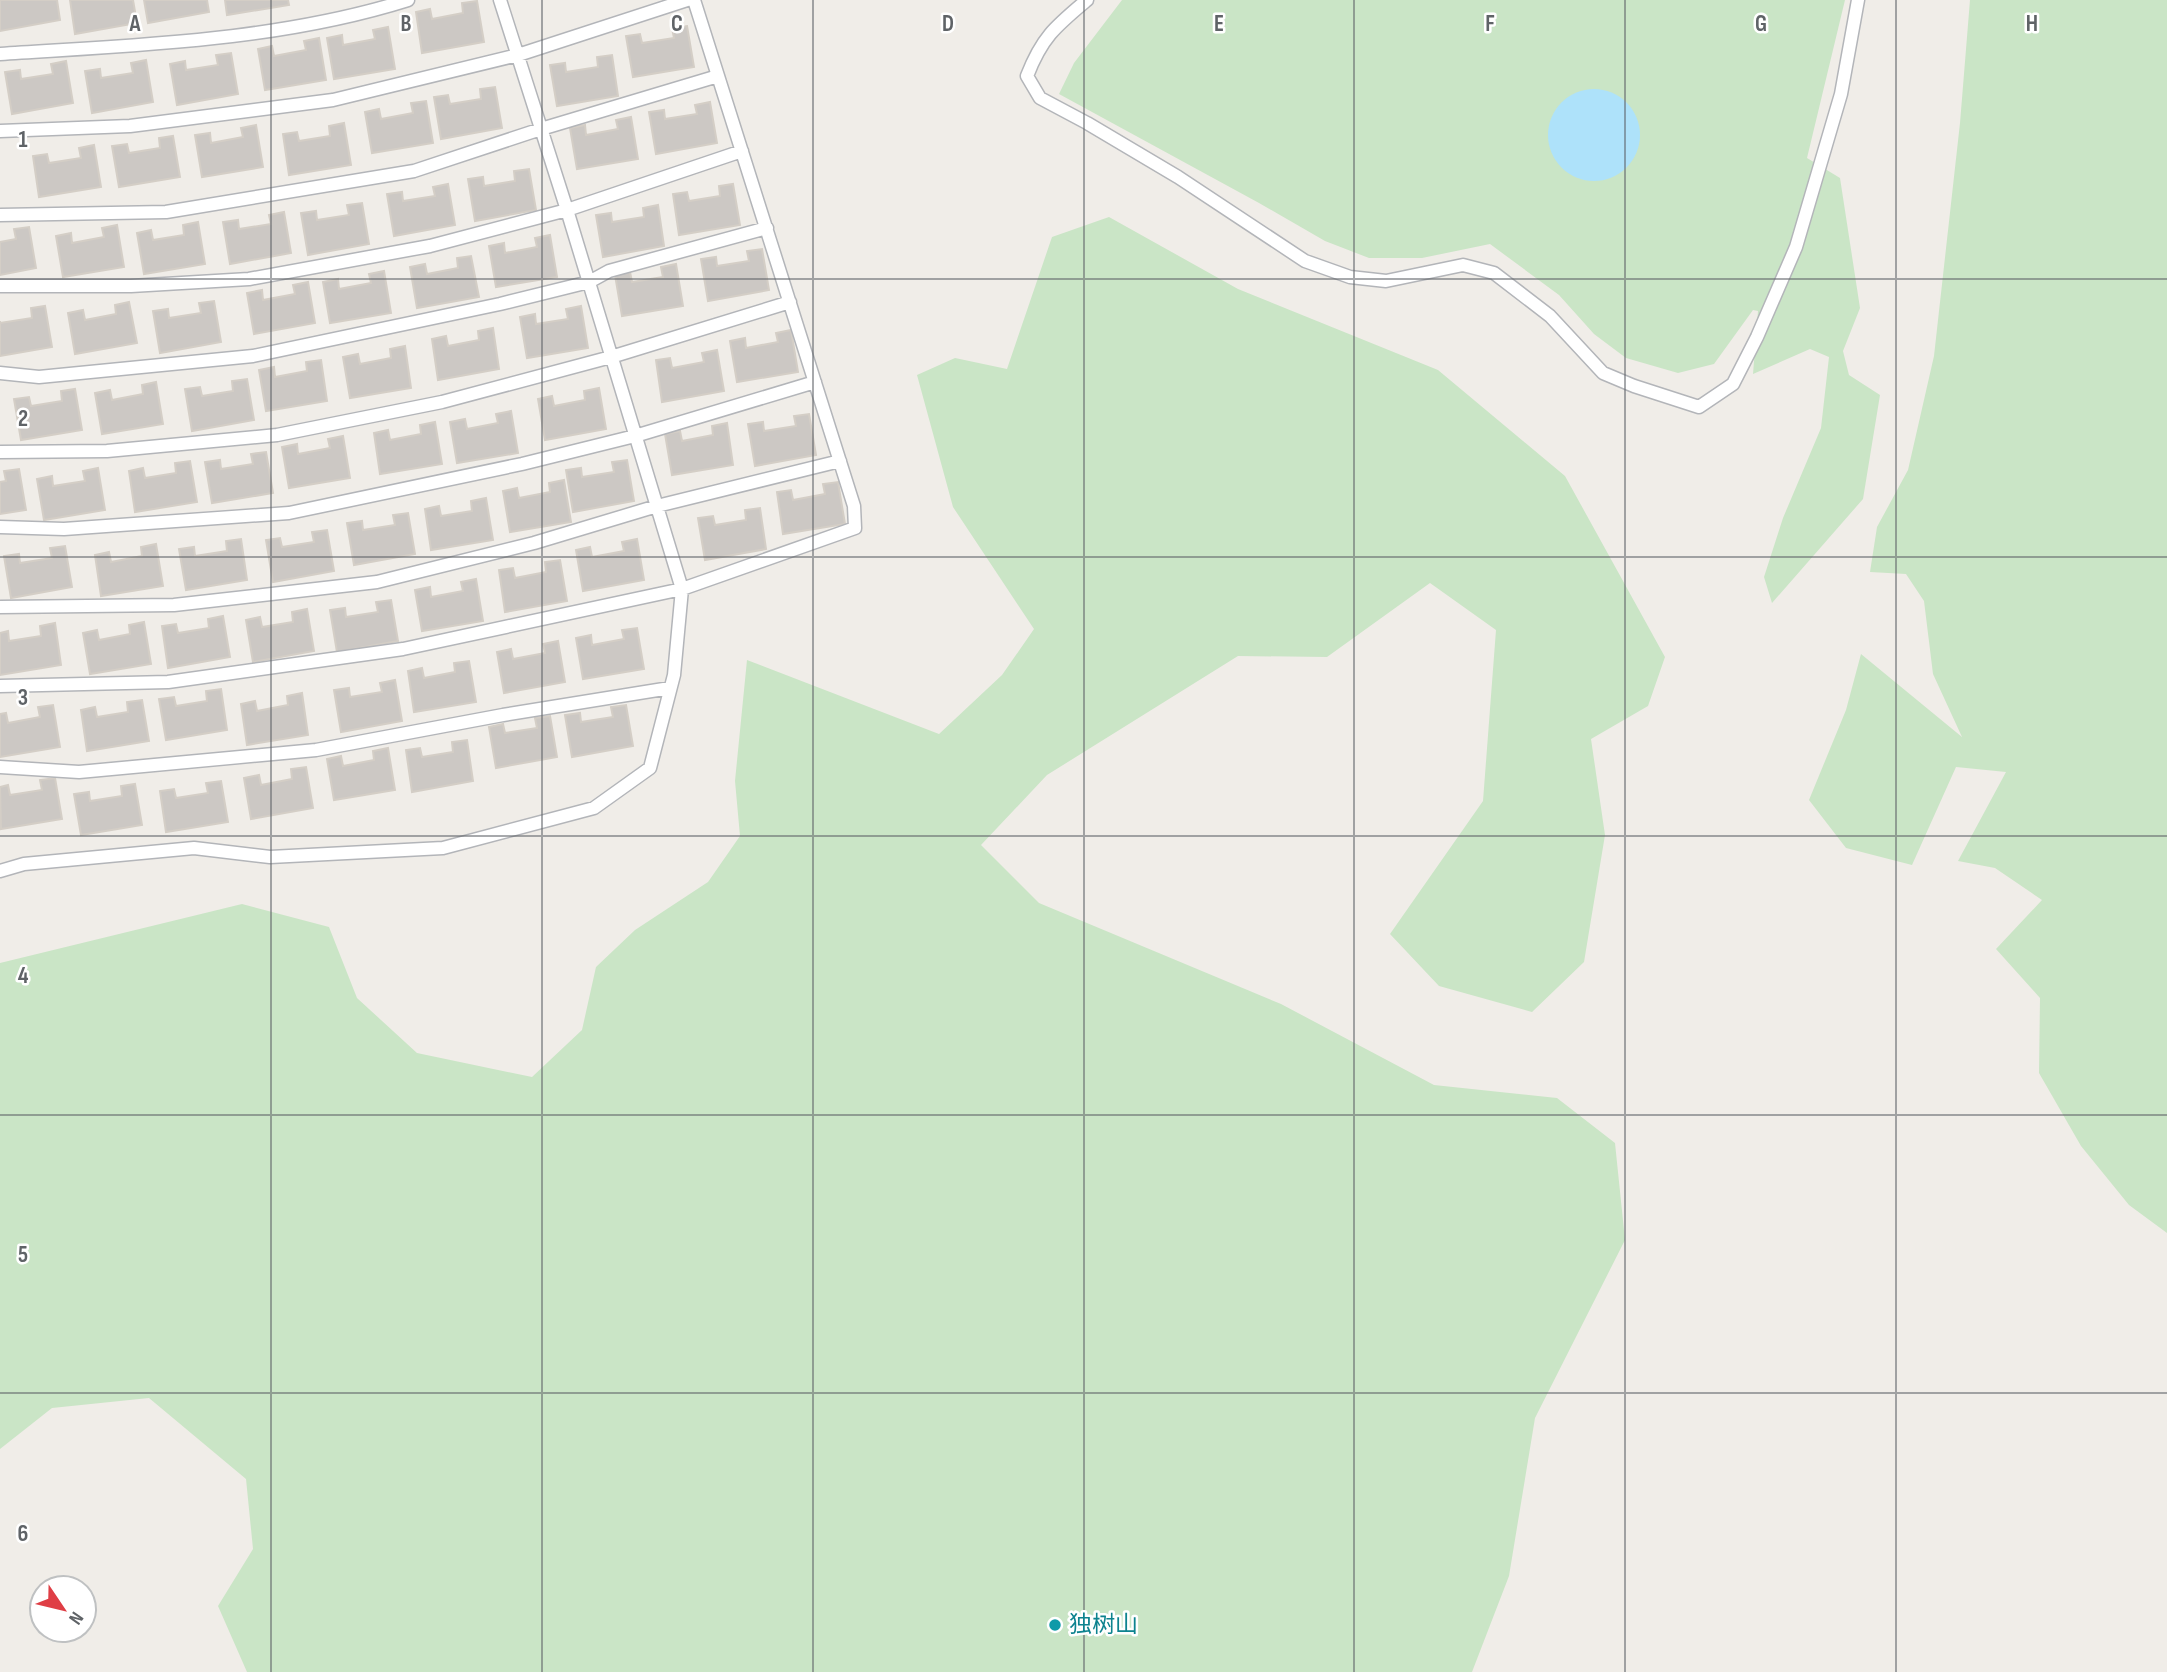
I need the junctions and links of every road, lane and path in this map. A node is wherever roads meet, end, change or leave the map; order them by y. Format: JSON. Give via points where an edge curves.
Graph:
{"nodes":[{"id":1,"x":408,"y":0,"type":"edge"},
{"id":2,"x":500,"y":0,"type":"edge"},
{"id":3,"x":687,"y":0,"type":"edge"},
{"id":4,"x":694,"y":0,"type":"edge"},
{"id":5,"x":1087,"y":0,"type":"edge"},
{"id":6,"x":1858,"y":0,"type":"edge"},
{"id":7,"x":0,"y":54,"type":"edge"},
{"id":8,"x":518,"y":55,"type":"junction"},
{"id":9,"x":718,"y":76,"type":"junction"},
{"id":10,"x":541,"y":129,"type":"junction"},
{"id":11,"x":0,"y":131,"type":"edge"},
{"id":12,"x":742,"y":151,"type":"junction"},
{"id":13,"x":567,"y":210,"type":"junction"},
{"id":14,"x":0,"y":215,"type":"edge"},
{"id":15,"x":767,"y":229,"type":"junction"},
{"id":16,"x":589,"y":282,"type":"junction"},
{"id":17,"x":0,"y":286,"type":"edge"},
{"id":18,"x":790,"y":302,"type":"junction"},
{"id":19,"x":611,"y":357,"type":"junction"},
{"id":20,"x":0,"y":373,"type":"edge"},
{"id":21,"x":815,"y":382,"type":"junction"},
{"id":22,"x":635,"y":436,"type":"junction"},
{"id":23,"x":0,"y":452,"type":"edge"},
{"id":24,"x":840,"y":461,"type":"junction"},
{"id":25,"x":657,"y":506,"type":"junction"},
{"id":26,"x":0,"y":527,"type":"edge"},
{"id":27,"x":682,"y":589,"type":"junction"},
{"id":28,"x":0,"y":607,"type":"edge"},
{"id":29,"x":0,"y":686,"type":"edge"},
{"id":30,"x":670,"y":688,"type":"junction"},
{"id":31,"x":0,"y":767,"type":"edge"},
{"id":32,"x":0,"y":871,"type":"edge"}],
"edges":[{"from":1,"to":7,"type":"lane","via":[[362,15],[239,35]]},
{"from":2,"to":8,"type":"lane"},
{"from":3,"to":8,"type":"lane"},
{"from":4,"to":9,"type":"lane"},
{"from":5,"to":6,"type":"lane","via":[[1052,29],[1036,51],[1027,76],[1040,98],[1178,177],[1306,261],[1350,277],[1386,281],[1463,265],[1494,273],[1550,316],[1603,373],[1699,407],[1733,384],[1796,247],[1841,94]]},
{"from":8,"to":10,"type":"lane"},
{"from":8,"to":11,"type":"lane","via":[[333,100],[130,126]]},
{"from":9,"to":10,"type":"lane"},
{"from":9,"to":12,"type":"lane"},
{"from":10,"to":13,"type":"lane"},
{"from":10,"to":14,"type":"lane","via":[[414,171],[166,212]]},
{"from":12,"to":13,"type":"lane"},
{"from":12,"to":15,"type":"lane"},
{"from":13,"to":16,"type":"lane"},
{"from":13,"to":17,"type":"lane","via":[[430,246],[249,279],[131,286]]},
{"from":15,"to":16,"type":"lane","via":[[609,271]]},
{"from":15,"to":18,"type":"lane"},
{"from":16,"to":19,"type":"lane"},
{"from":16,"to":20,"type":"lane","via":[[253,356],[39,377]]},
{"from":18,"to":19,"type":"lane"},
{"from":18,"to":21,"type":"lane"},
{"from":19,"to":22,"type":"lane"},
{"from":19,"to":23,"type":"lane","via":[[442,402],[277,435],[107,451]]},
{"from":21,"to":22,"type":"lane"},
{"from":21,"to":24,"type":"lane"},
{"from":22,"to":25,"type":"lane"},
{"from":22,"to":26,"type":"lane","via":[[289,513],[64,529]]},
{"from":24,"to":25,"type":"lane"},
{"from":24,"to":27,"type":"lane","via":[[854,506],[855,528]]},
{"from":25,"to":27,"type":"lane"},
{"from":25,"to":28,"type":"lane","via":[[377,582],[174,605]]},
{"from":27,"to":29,"type":"lane","via":[[403,649],[169,682]]},
{"from":27,"to":30,"type":"lane"},
{"from":30,"to":31,"type":"lane","via":[[316,750],[79,772]]},
{"from":30,"to":32,"type":"lane","via":[[650,768],[594,808],[443,848],[270,856],[194,848],[24,864]]}]}
